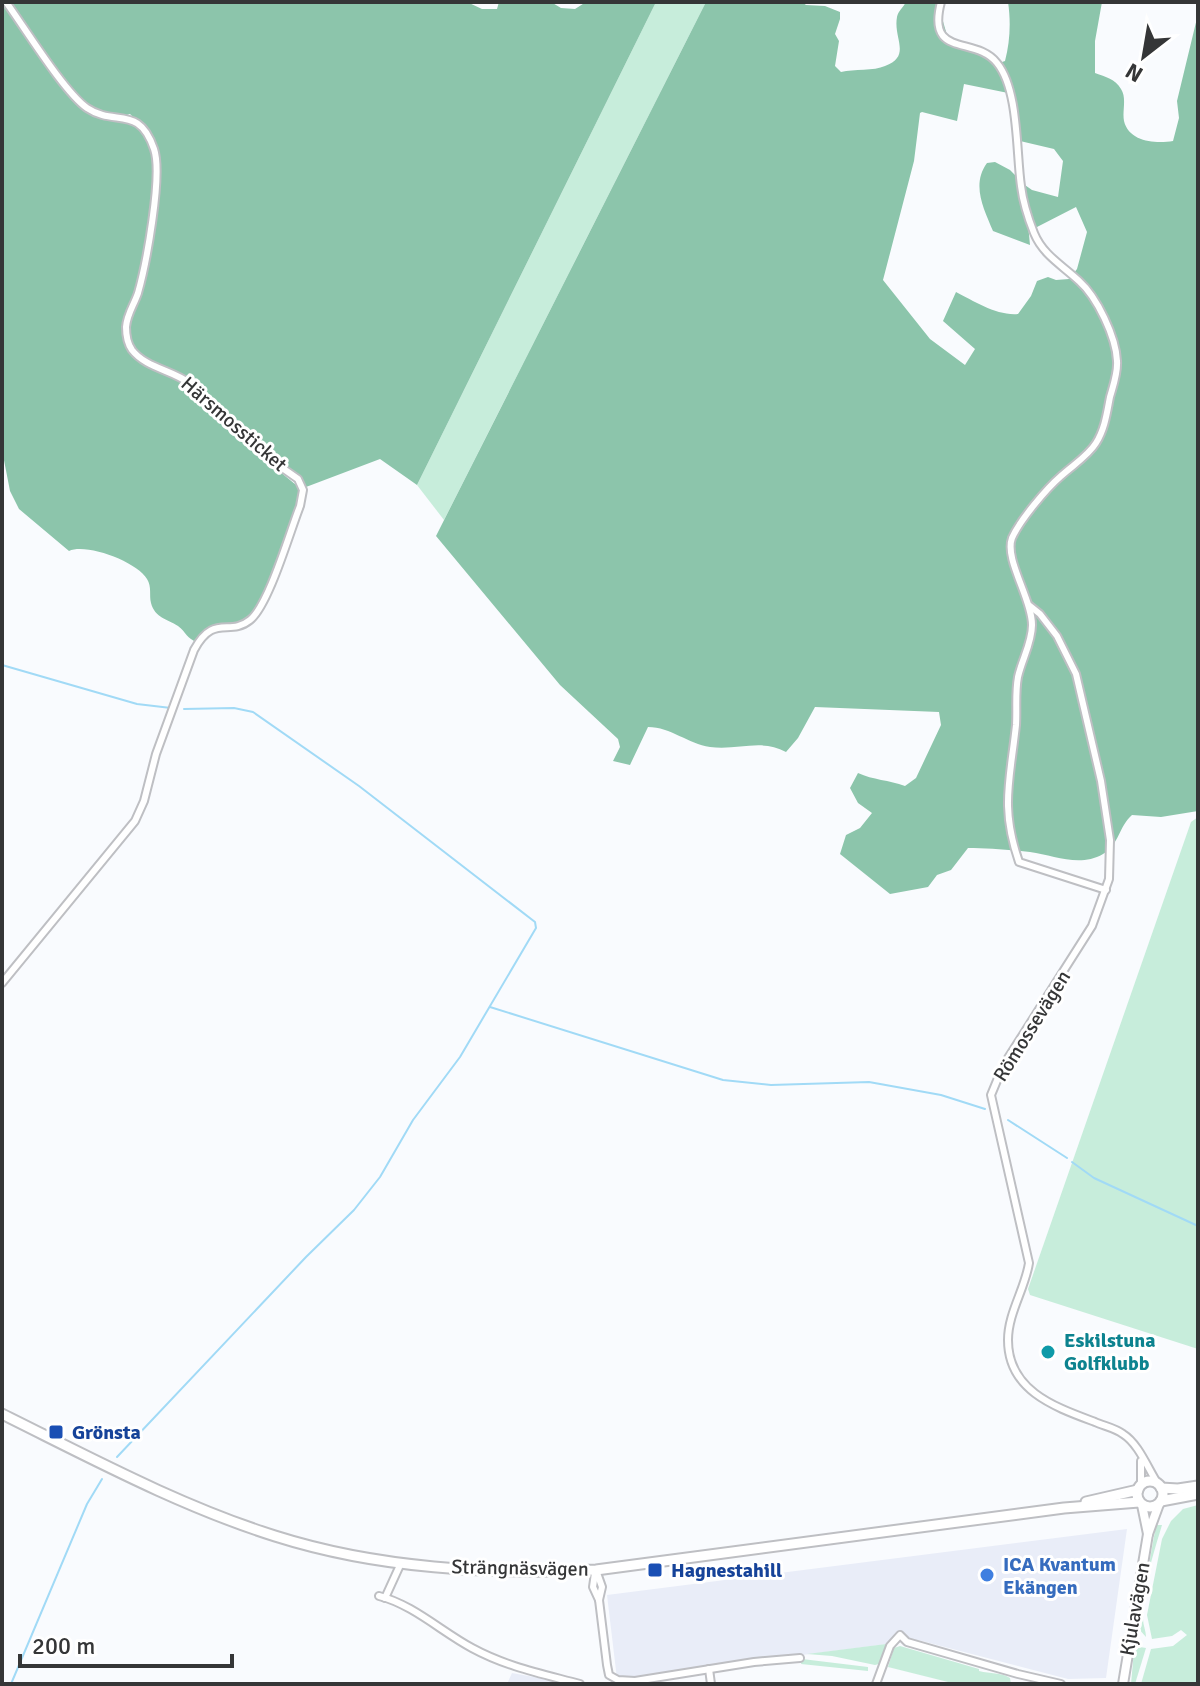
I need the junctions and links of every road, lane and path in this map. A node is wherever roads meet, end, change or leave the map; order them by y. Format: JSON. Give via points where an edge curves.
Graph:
{"nodes":[{"id":1,"x":6,"y":2,"type":"edge"},
{"id":2,"x":941,"y":2,"type":"edge"},
{"id":3,"x":1030,"y":606,"type":"junction"},
{"id":4,"x":1106,"y":890,"type":"junction"},
{"id":5,"x":2,"y":983,"type":"edge"},
{"id":6,"x":2,"y":1414,"type":"edge"},
{"id":7,"x":1139,"y":1455,"type":"junction"},
{"id":8,"x":1159,"y":1486,"type":"junction"},
{"id":9,"x":1198,"y":1486,"type":"edge"},
{"id":10,"x":1139,"y":1488,"type":"junction"},
{"id":11,"x":1198,"y":1494,"type":"edge"},
{"id":12,"x":1160,"y":1503,"type":"junction"},
{"id":13,"x":1141,"y":1504,"type":"junction"},
{"id":14,"x":1064,"y":1508,"type":"junction"},
{"id":15,"x":1148,"y":1534,"type":"junction"},
{"id":16,"x":401,"y":1563,"type":"junction"},
{"id":17,"x":596,"y":1570,"type":"junction"},
{"id":18,"x":800,"y":1658,"type":"dead end"},
{"id":19,"x":709,"y":1669,"type":"junction"},
{"id":20,"x":1018,"y":1674,"type":"junction"},
{"id":21,"x":609,"y":1675,"type":"junction"},
{"id":22,"x":671,"y":1675,"type":"junction"},
{"id":23,"x":580,"y":1684,"type":"edge"},
{"id":24,"x":605,"y":1684,"type":"edge"},
{"id":25,"x":672,"y":1684,"type":"edge"},
{"id":26,"x":711,"y":1684,"type":"edge"},
{"id":27,"x":876,"y":1684,"type":"edge"},
{"id":28,"x":1014,"y":1684,"type":"edge"},
{"id":29,"x":1061,"y":1684,"type":"edge"},
{"id":30,"x":1123,"y":1684,"type":"edge"}],
"edges":[{"from":1,"to":5,"type":"street","name":"Härsmossticket","via":[[81,104],[104,116],[130,118],[154,149],[158,183],[140,284],[127,322],[130,347],[143,360],[189,383],[261,453],[298,479],[303,490],[258,611],[241,625],[216,626],[194,650],[135,821]]},
{"from":2,"to":3,"type":"street","via":[[938,23],[947,40],[986,53],[1000,68],[1012,106],[1023,199],[1035,236],[1045,253],[1091,293],[1117,357],[1105,423],[1095,446],[1056,480],[1013,536],[1013,559]]},
{"from":3,"to":4,"type":"street","name":"Römossevägen","via":[[1057,636],[1076,674],[1108,816]]},
{"from":3,"to":4,"type":"street","via":[[1031,636],[1018,680],[1009,764],[1010,836],[1019,862]]},
{"from":4,"to":7,"type":"street","name":"Römossevägen","via":[[1083,942],[1003,1066],[991,1095],[1029,1263],[1009,1329],[1011,1361],[1034,1395],[1123,1433]]},
{"from":6,"to":16,"type":"main road","name":"Strängnäsvägen","via":[[226,1519],[309,1546]]},
{"from":7,"to":8,"type":"street","name":"Römossevägen"},
{"from":7,"to":10,"type":"street"},
{"from":8,"to":9,"type":"main road"},
{"from":8,"to":10,"type":"main road","via":[[1147,1482]]},
{"from":8,"to":12,"type":"main road"},
{"from":10,"to":13,"type":"main road"},
{"from":10,"to":14,"type":"main road","name":"Strängnäsvägen"},
{"from":11,"to":12,"type":"main road"},
{"from":12,"to":13,"type":"main road"},
{"from":12,"to":15,"type":"street","name":"Kjulavägen"},
{"from":13,"to":14,"type":"main road","name":"Strängnäsvägen"},
{"from":13,"to":15,"type":"street","name":"Kjulavägen"},
{"from":14,"to":17,"type":"main road","name":"Strängnäsvägen"},
{"from":15,"to":30,"type":"street","name":"Kjulavägen"},
{"from":16,"to":17,"type":"main road","name":"Strängnäsvägen","via":[[460,1570]]},
{"from":16,"to":23,"type":"street","via":[[382,1597],[490,1658]]},
{"from":17,"to":21,"type":"street","via":[[593,1587]]},
{"from":18,"to":19,"type":"street"},
{"from":19,"to":22,"type":"street"},
{"from":19,"to":26,"type":"street"},
{"from":20,"to":27,"type":"street","via":[[907,1642],[900,1635],[890,1646]]},
{"from":20,"to":28,"type":"street"},
{"from":20,"to":29,"type":"street"},
{"from":21,"to":22,"type":"street","via":[[627,1681]]},
{"from":21,"to":24,"type":"street"},
{"from":22,"to":25,"type":"street"}]}
